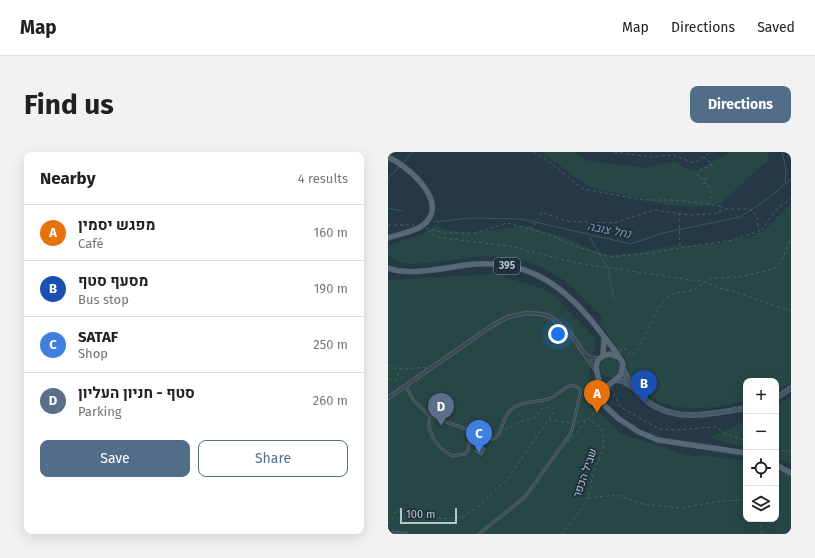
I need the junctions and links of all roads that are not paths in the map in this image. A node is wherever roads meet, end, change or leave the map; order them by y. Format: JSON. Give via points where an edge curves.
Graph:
{"nodes":[{"id":1,"x":388,"y":157,"type":"edge"},
{"id":2,"x":388,"y":238,"type":"edge"},
{"id":3,"x":388,"y":268,"type":"edge"},
{"id":4,"x":601,"y":333,"type":"junction"},
{"id":5,"x":582,"y":351,"type":"junction"},
{"id":6,"x":602,"y":357,"type":"junction"},
{"id":7,"x":620,"y":359,"type":"junction"},
{"id":8,"x":623,"y":368,"type":"junction"},
{"id":9,"x":597,"y":373,"type":"junction"},
{"id":10,"x":615,"y":380,"type":"junction"},
{"id":11,"x":406,"y":386,"type":"junction"},
{"id":12,"x":632,"y":387,"type":"junction"},
{"id":13,"x":791,"y":388,"type":"edge"},
{"id":14,"x":779,"y":396,"type":"edge"},
{"id":15,"x":388,"y":398,"type":"edge"},
{"id":16,"x":603,"y":403,"type":"junction"},
{"id":17,"x":743,"y":408,"type":"edge"},
{"id":18,"x":430,"y":416,"type":"junction"},
{"id":19,"x":471,"y":432,"type":"junction"},
{"id":20,"x":743,"y":453,"type":"edge"},
{"id":21,"x":779,"y":467,"type":"edge"},
{"id":22,"x":791,"y":473,"type":"edge"},
{"id":23,"x":390,"y":534,"type":"edge"},
{"id":24,"x":407,"y":534,"type":"edge"},
{"id":25,"x":479,"y":534,"type":"edge"}],
"edges":[{"from":1,"to":2,"type":"main road","via":[[412,174],[433,201],[432,214],[425,227]]},
{"from":3,"to":4,"type":"main road","number":"395","via":[[400,271],[480,264],[525,269],[558,287],[584,311]]},
{"from":4,"to":6,"type":"main road","via":[[605,342]]},
{"from":4,"to":7,"type":"main road","number":"395"},
{"from":5,"to":6,"type":"street","via":[[589,358]]},
{"from":5,"to":9,"type":"street"},
{"from":5,"to":11,"type":"street","via":[[570,333],[556,320],[541,314],[526,314],[498,322]]},
{"from":6,"to":7,"type":"main road","via":[[613,355]]},
{"from":6,"to":9,"type":"main road","via":[[597,364]]},
{"from":7,"to":8,"type":"main road","number":"395"},
{"from":8,"to":10,"type":"main road","via":[[621,375]]},
{"from":8,"to":12,"type":"main road"},
{"from":9,"to":10,"type":"main road","via":[[605,380]]},
{"from":9,"to":16,"type":"main road"},
{"from":10,"to":12,"type":"main road","via":[[623,381]]},
{"from":10,"to":16,"type":"main road","via":[[605,388]]},
{"from":11,"to":15,"type":"street"},
{"from":11,"to":18,"type":"lane","via":[[414,401]]},
{"from":12,"to":17,"type":"main road","via":[[654,406],[675,414],[695,415]]},
{"from":13,"to":14,"type":"main road"},
{"from":16,"to":20,"type":"main road","via":[[619,419],[652,438]]},
{"from":18,"to":19,"type":"lane"},
{"from":18,"to":19,"type":"lane","via":[[430,432],[443,450],[452,456],[465,454]]},
{"from":19,"to":25,"type":"lane","via":[[493,439],[499,433],[508,413],[516,407],[549,399],[572,386],[578,388],[581,394],[569,436],[525,497]]},
{"from":21,"to":22,"type":"main road"},
{"from":23,"to":24,"type":"lane"}]}
